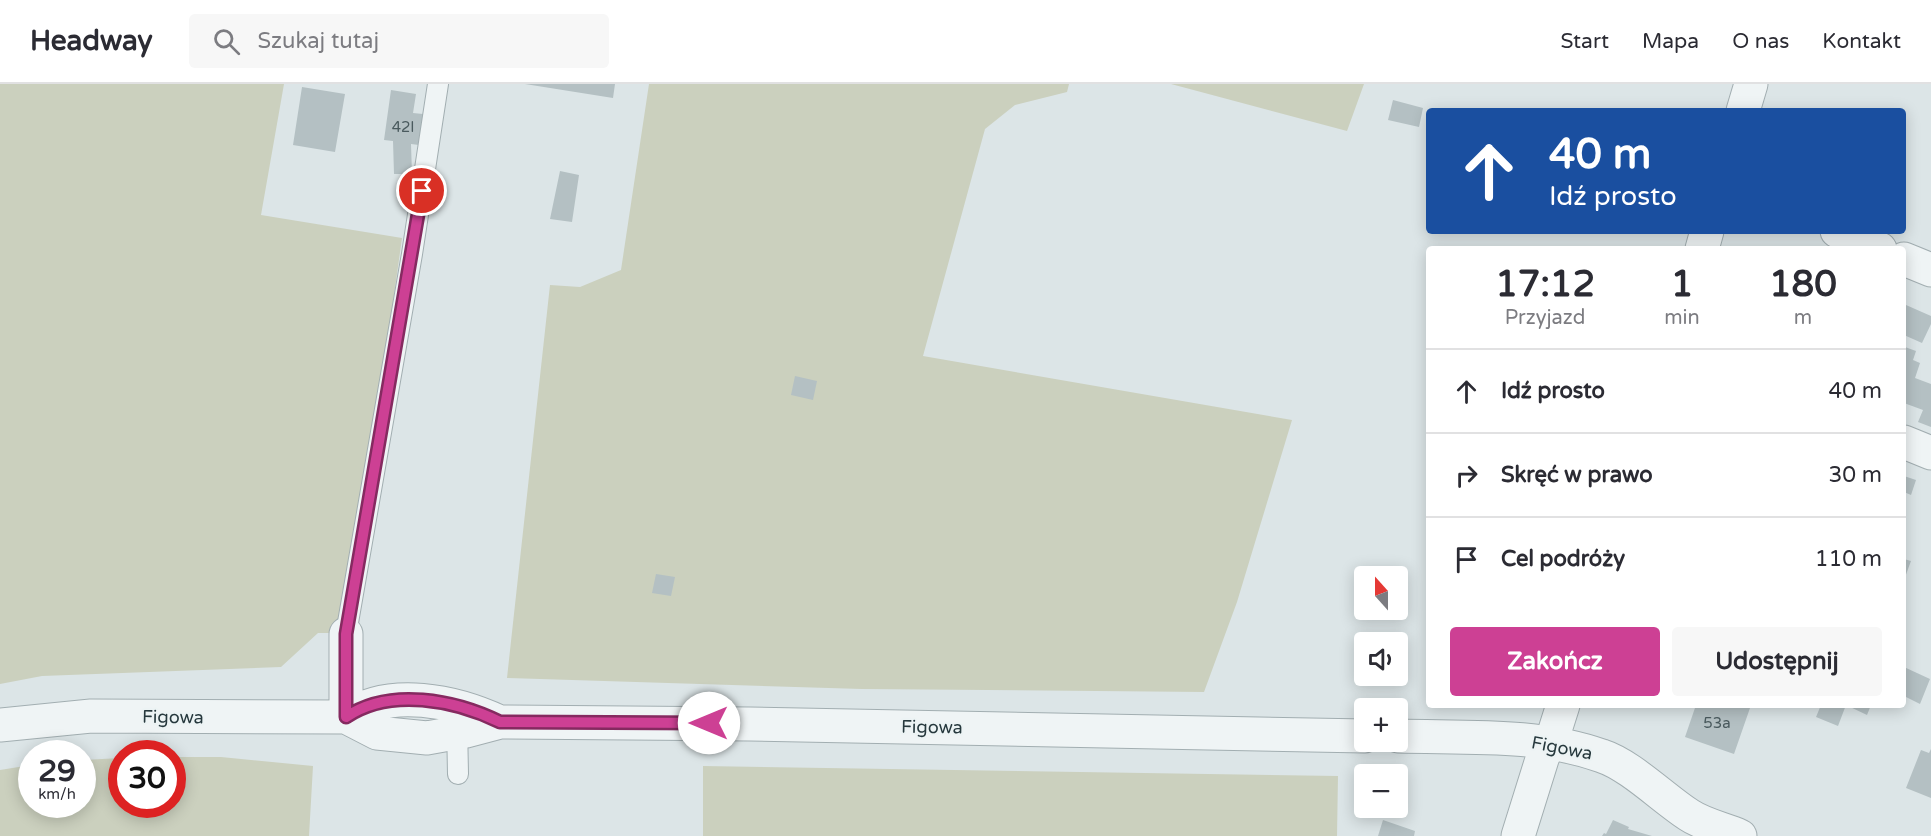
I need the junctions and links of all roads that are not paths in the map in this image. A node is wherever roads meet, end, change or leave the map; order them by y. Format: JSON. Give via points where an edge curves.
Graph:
{"nodes":[{"id":1,"x":438,"y":84,"type":"edge"},
{"id":2,"x":1751,"y":84,"type":"edge"},
{"id":3,"x":1744,"y":108,"type":"edge"},
{"id":4,"x":1844,"y":234,"type":"edge"},
{"id":5,"x":1873,"y":246,"type":"edge"},
{"id":6,"x":1906,"y":259,"type":"edge"},
{"id":7,"x":1931,"y":270,"type":"edge"},
{"id":8,"x":1906,"y":443,"type":"edge"},
{"id":9,"x":1931,"y":453,"type":"edge"},
{"id":10,"x":346,"y":634,"type":"joint"},
{"id":11,"x":1562,"y":708,"type":"edge"},
{"id":12,"x":346,"y":717,"type":"junction"},
{"id":13,"x":457,"y":720,"type":"junction"},
{"id":14,"x":0,"y":725,"type":"edge"},
{"id":15,"x":1354,"y":736,"type":"edge"},
{"id":16,"x":1408,"y":736,"type":"edge"},
{"id":17,"x":1551,"y":743,"type":"junction"},
{"id":18,"x":458,"y":774,"type":"dead end"},
{"id":19,"x":1518,"y":836,"type":"edge"},
{"id":20,"x":1740,"y":836,"type":"edge"}],
"edges":[{"from":1,"to":10,"type":"lane"},
{"from":2,"to":3,"type":"street"},
{"from":4,"to":5,"type":"street"},
{"from":6,"to":7,"type":"street"},
{"from":8,"to":9,"type":"street"},
{"from":10,"to":12,"type":"street"},
{"from":11,"to":17,"type":"street"},
{"from":12,"to":13,"type":"street","name":"Figowa","via":[[377,733],[427,738]]},
{"from":12,"to":14,"type":"street","name":"Figowa","via":[[91,716]]},
{"from":13,"to":15,"type":"street","name":"Figowa"},
{"from":13,"to":18,"type":"lane"},
{"from":16,"to":17,"type":"street","name":"Figowa"},
{"from":17,"to":19,"type":"street","via":[[1543,756]]},
{"from":17,"to":20,"type":"street","name":"Figowa","via":[[1604,756],[1691,816]]}]}
